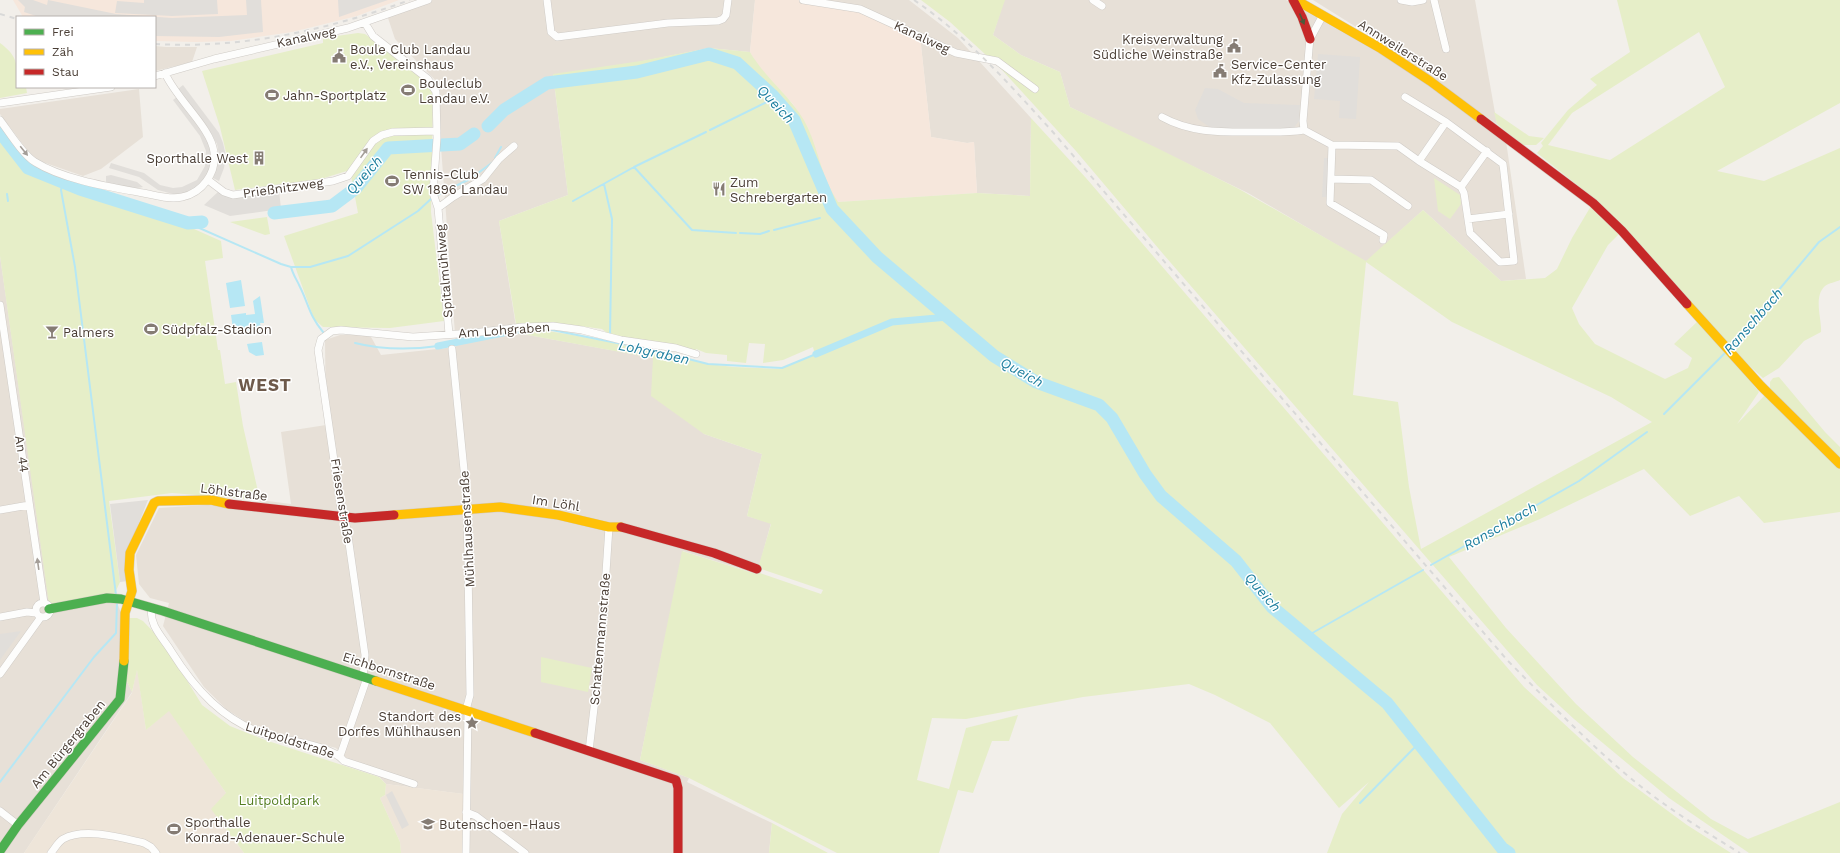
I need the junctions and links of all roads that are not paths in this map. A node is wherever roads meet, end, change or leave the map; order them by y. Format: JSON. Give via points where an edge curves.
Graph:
{"nodes":[{"id":1,"x":428,"y":0,"type":"edge"},
{"id":2,"x":548,"y":0,"type":"edge"},
{"id":3,"x":728,"y":0,"type":"edge"},
{"id":4,"x":803,"y":0,"type":"edge"},
{"id":5,"x":1094,"y":0,"type":"edge"},
{"id":6,"x":1293,"y":0,"type":"edge"},
{"id":7,"x":1296,"y":0,"type":"edge"},
{"id":8,"x":1401,"y":0,"type":"edge"},
{"id":9,"x":1423,"y":0,"type":"edge"},
{"id":10,"x":1434,"y":0,"type":"edge"},
{"id":11,"x":1102,"y":6,"type":"dead end"},
{"id":12,"x":1323,"y":15,"type":"junction"},
{"id":13,"x":365,"y":23,"type":"junction"},
{"id":14,"x":1310,"y":39,"type":"junction"},
{"id":15,"x":1446,"y":49,"type":"dead end"},
{"id":16,"x":165,"y":73,"type":"junction"},
{"id":17,"x":156,"y":76,"type":"edge"},
{"id":18,"x":104,"y":88,"type":"edge"},
{"id":19,"x":1035,"y":89,"type":"dead end"},
{"id":20,"x":1404,"y":97,"type":"dead end"},
{"id":21,"x":0,"y":103,"type":"edge"},
{"id":22,"x":1162,"y":117,"type":"dead end"},
{"id":23,"x":0,"y":120,"type":"edge"},
{"id":24,"x":1446,"y":122,"type":"junction"},
{"id":25,"x":1304,"y":130,"type":"junction"},
{"id":26,"x":437,"y":134,"type":"junction"},
{"id":27,"x":1332,"y":145,"type":"junction"},
{"id":28,"x":514,"y":146,"type":"dead end"},
{"id":29,"x":1487,"y":151,"type":"junction"},
{"id":30,"x":1419,"y":162,"type":"junction"},
{"id":31,"x":1331,"y":179,"type":"junction"},
{"id":32,"x":208,"y":180,"type":"junction"},
{"id":33,"x":1461,"y":188,"type":"junction"},
{"id":34,"x":1408,"y":206,"type":"dead end"},
{"id":35,"x":438,"y":208,"type":"junction"},
{"id":36,"x":1508,"y":214,"type":"junction"},
{"id":37,"x":1468,"y":219,"type":"junction"},
{"id":38,"x":1383,"y":240,"type":"dead end"},
{"id":39,"x":0,"y":305,"type":"edge"},
{"id":40,"x":332,"y":331,"type":"joint"},
{"id":41,"x":449,"y":334,"type":"junction"},
{"id":42,"x":2,"y":336,"type":"edge"},
{"id":43,"x":452,"y":349,"type":"dead end"},
{"id":44,"x":696,"y":354,"type":"dead end"},
{"id":45,"x":1840,"y":464,"type":"edge"},
{"id":46,"x":29,"y":505,"type":"junction"},
{"id":47,"x":467,"y":509,"type":"junction"},
{"id":48,"x":0,"y":510,"type":"edge"},
{"id":49,"x":344,"y":518,"type":"junction"},
{"id":50,"x":609,"y":527,"type":"junction"},
{"id":51,"x":757,"y":569,"type":"dead end"},
{"id":52,"x":121,"y":600,"type":"junction"},
{"id":53,"x":47,"y":606,"type":"junction"},
{"id":54,"x":152,"y":608,"type":"junction"},
{"id":55,"x":39,"y":615,"type":"junction"},
{"id":56,"x":0,"y":617,"type":"edge"},
{"id":57,"x":0,"y":674,"type":"edge"},
{"id":58,"x":365,"y":678,"type":"junction"},
{"id":59,"x":467,"y":710,"type":"junction"},
{"id":60,"x":590,"y":751,"type":"junction"},
{"id":61,"x":340,"y":756,"type":"junction"},
{"id":62,"x":414,"y":784,"type":"dead end"},
{"id":63,"x":0,"y":811,"type":"edge"},
{"id":64,"x":466,"y":812,"type":"junction"},
{"id":65,"x":18,"y":825,"type":"junction"},
{"id":66,"x":0,"y":851,"type":"edge"},
{"id":67,"x":51,"y":853,"type":"edge"},
{"id":68,"x":156,"y":853,"type":"edge"},
{"id":69,"x":466,"y":853,"type":"edge"},
{"id":70,"x":525,"y":853,"type":"edge"},
{"id":71,"x":678,"y":853,"type":"edge"}],
"edges":[{"from":1,"to":13,"type":"street","name":"Kanalweg"},
{"from":2,"to":3,"type":"street","via":[[551,32],[557,37],[668,23],[718,21],[726,15]]},
{"from":4,"to":19,"type":"street","name":"Kanalweg","via":[[860,9],[956,53],[997,61]]},
{"from":5,"to":11,"type":"street"},
{"from":6,"to":14,"type":"street","one_way":true},
{"from":7,"to":12,"type":"street","name":"Annweilerstraße"},
{"from":8,"to":9,"type":"street"},
{"from":10,"to":15,"type":"street"},
{"from":12,"to":14,"type":"street"},
{"from":12,"to":45,"type":"street","name":"Annweilerstraße","via":[[1402,62],[1442,90],[1608,216],[1761,386]]},
{"from":13,"to":16,"type":"street","name":"Kanalweg"},
{"from":13,"to":26,"type":"street","name":"Spitalmühlweg","via":[[373,36],[431,83],[436,97]]},
{"from":14,"to":25,"type":"street"},
{"from":16,"to":17,"type":"street","name":"Kanalweg"},
{"from":16,"to":32,"type":"street","via":[[213,145],[214,165]]},
{"from":18,"to":21,"type":"street"},
{"from":20,"to":24,"type":"street"},
{"from":22,"to":25,"type":"street","via":[[1188,128],[1212,132],[1286,133]]},
{"from":23,"to":32,"type":"street","one_way":true,"via":[[32,160],[75,178],[177,198],[194,192]]},
{"from":24,"to":29,"type":"street"},
{"from":24,"to":30,"type":"street"},
{"from":25,"to":27,"type":"street"},
{"from":32,"to":26,"type":"street","name":"Prießnitzweg","one_way":true,"via":[[233,195],[333,181],[348,176],[373,141],[387,133]]},
{"from":26,"to":35,"type":"street","name":"Spitalmühlweg","via":[[434,200]]},
{"from":27,"to":30,"type":"street","via":[[1398,146]]},
{"from":27,"to":31,"type":"street"},
{"from":28,"to":35,"type":"street","name":"Spitalmühlweg","via":[[499,159],[483,179]]},
{"from":29,"to":33,"type":"street"},
{"from":29,"to":36,"type":"street","via":[[1503,164]]},
{"from":30,"to":33,"type":"street"},
{"from":31,"to":34,"type":"street","via":[[1371,180]]},
{"from":31,"to":38,"type":"street","via":[[1330,203],[1384,235]]},
{"from":33,"to":37,"type":"street"},
{"from":35,"to":41,"type":"street","name":"Spitalmühlweg"},
{"from":36,"to":37,"type":"street"},
{"from":36,"to":37,"type":"street","via":[[1514,261],[1500,262],[1470,233]]},
{"from":39,"to":42,"type":"street","name":"An 44"},
{"from":40,"to":41,"type":"street","name":"Am Lohgraben","via":[[400,336]]},
{"from":40,"to":49,"type":"street","name":"Friesenstraße","via":[[321,339],[318,350]]},
{"from":41,"to":44,"type":"street","name":"Am Lohgraben","via":[[541,326],[573,328]]},
{"from":42,"to":46,"type":"street","name":"An 44"},
{"from":43,"to":47,"type":"street","name":"Mühlhausenstraße"},
{"from":46,"to":48,"type":"street"},
{"from":53,"to":46,"type":"street","name":"An 44","one_way":true},
{"from":47,"to":49,"type":"street","name":"Im Löhl"},
{"from":47,"to":50,"type":"street","name":"Im Löhl","via":[[500,507],[558,515]]},
{"from":47,"to":59,"type":"street","name":"Mühlhausenstraße","via":[[470,696]]},
{"from":49,"to":52,"type":"street","name":"Löhlstraße","via":[[211,500],[158,501],[147,515],[130,553],[132,591]]},
{"from":49,"to":58,"type":"street","name":"Friesenstraße","via":[[365,655]]},
{"from":50,"to":51,"type":"street","name":"Im Löhl","via":[[618,526],[634,530],[714,553]]},
{"from":50,"to":60,"type":"street","name":"Schattenmannstraße","via":[[601,648]]},
{"from":52,"to":53,"type":"street","name":"Eichbornstraße"},
{"from":52,"to":54,"type":"street","name":"Eichbornstraße"},
{"from":52,"to":65,"type":"street","name":"Am Bürgergraben","via":[[125,613],[124,673],[120,699]]},
{"from":53,"to":55,"type":"street","via":[[45,616]]},
{"from":53,"to":55,"type":"street","via":[[39,606]]},
{"from":54,"to":58,"type":"street","name":"Eichbornstraße"},
{"from":54,"to":61,"type":"street","name":"Luitpoldstraße","via":[[152,620],[173,655],[198,689],[219,710],[252,730]]},
{"from":55,"to":56,"type":"street","via":[[27,612]]},
{"from":55,"to":57,"type":"street"},
{"from":58,"to":59,"type":"street","name":"Eichbornstraße"},
{"from":58,"to":61,"type":"street","name":"Friesenstraße"},
{"from":59,"to":60,"type":"street","name":"Eichbornstraße"},
{"from":59,"to":64,"type":"street","name":"Mühlhausenstraße"},
{"from":60,"to":71,"type":"street","name":"Eichbornstraße","via":[[676,780]]},
{"from":61,"to":62,"type":"street","name":"Luitpoldstraße","via":[[344,761]]},
{"from":63,"to":65,"type":"street"},
{"from":64,"to":69,"type":"street","name":"Mühlhausenstraße"},
{"from":64,"to":70,"type":"street","via":[[476,816]]},
{"from":65,"to":66,"type":"street","name":"Am Bürgergraben"},
{"from":67,"to":68,"type":"street","via":[[64,838],[93,834],[144,843]]}]}
